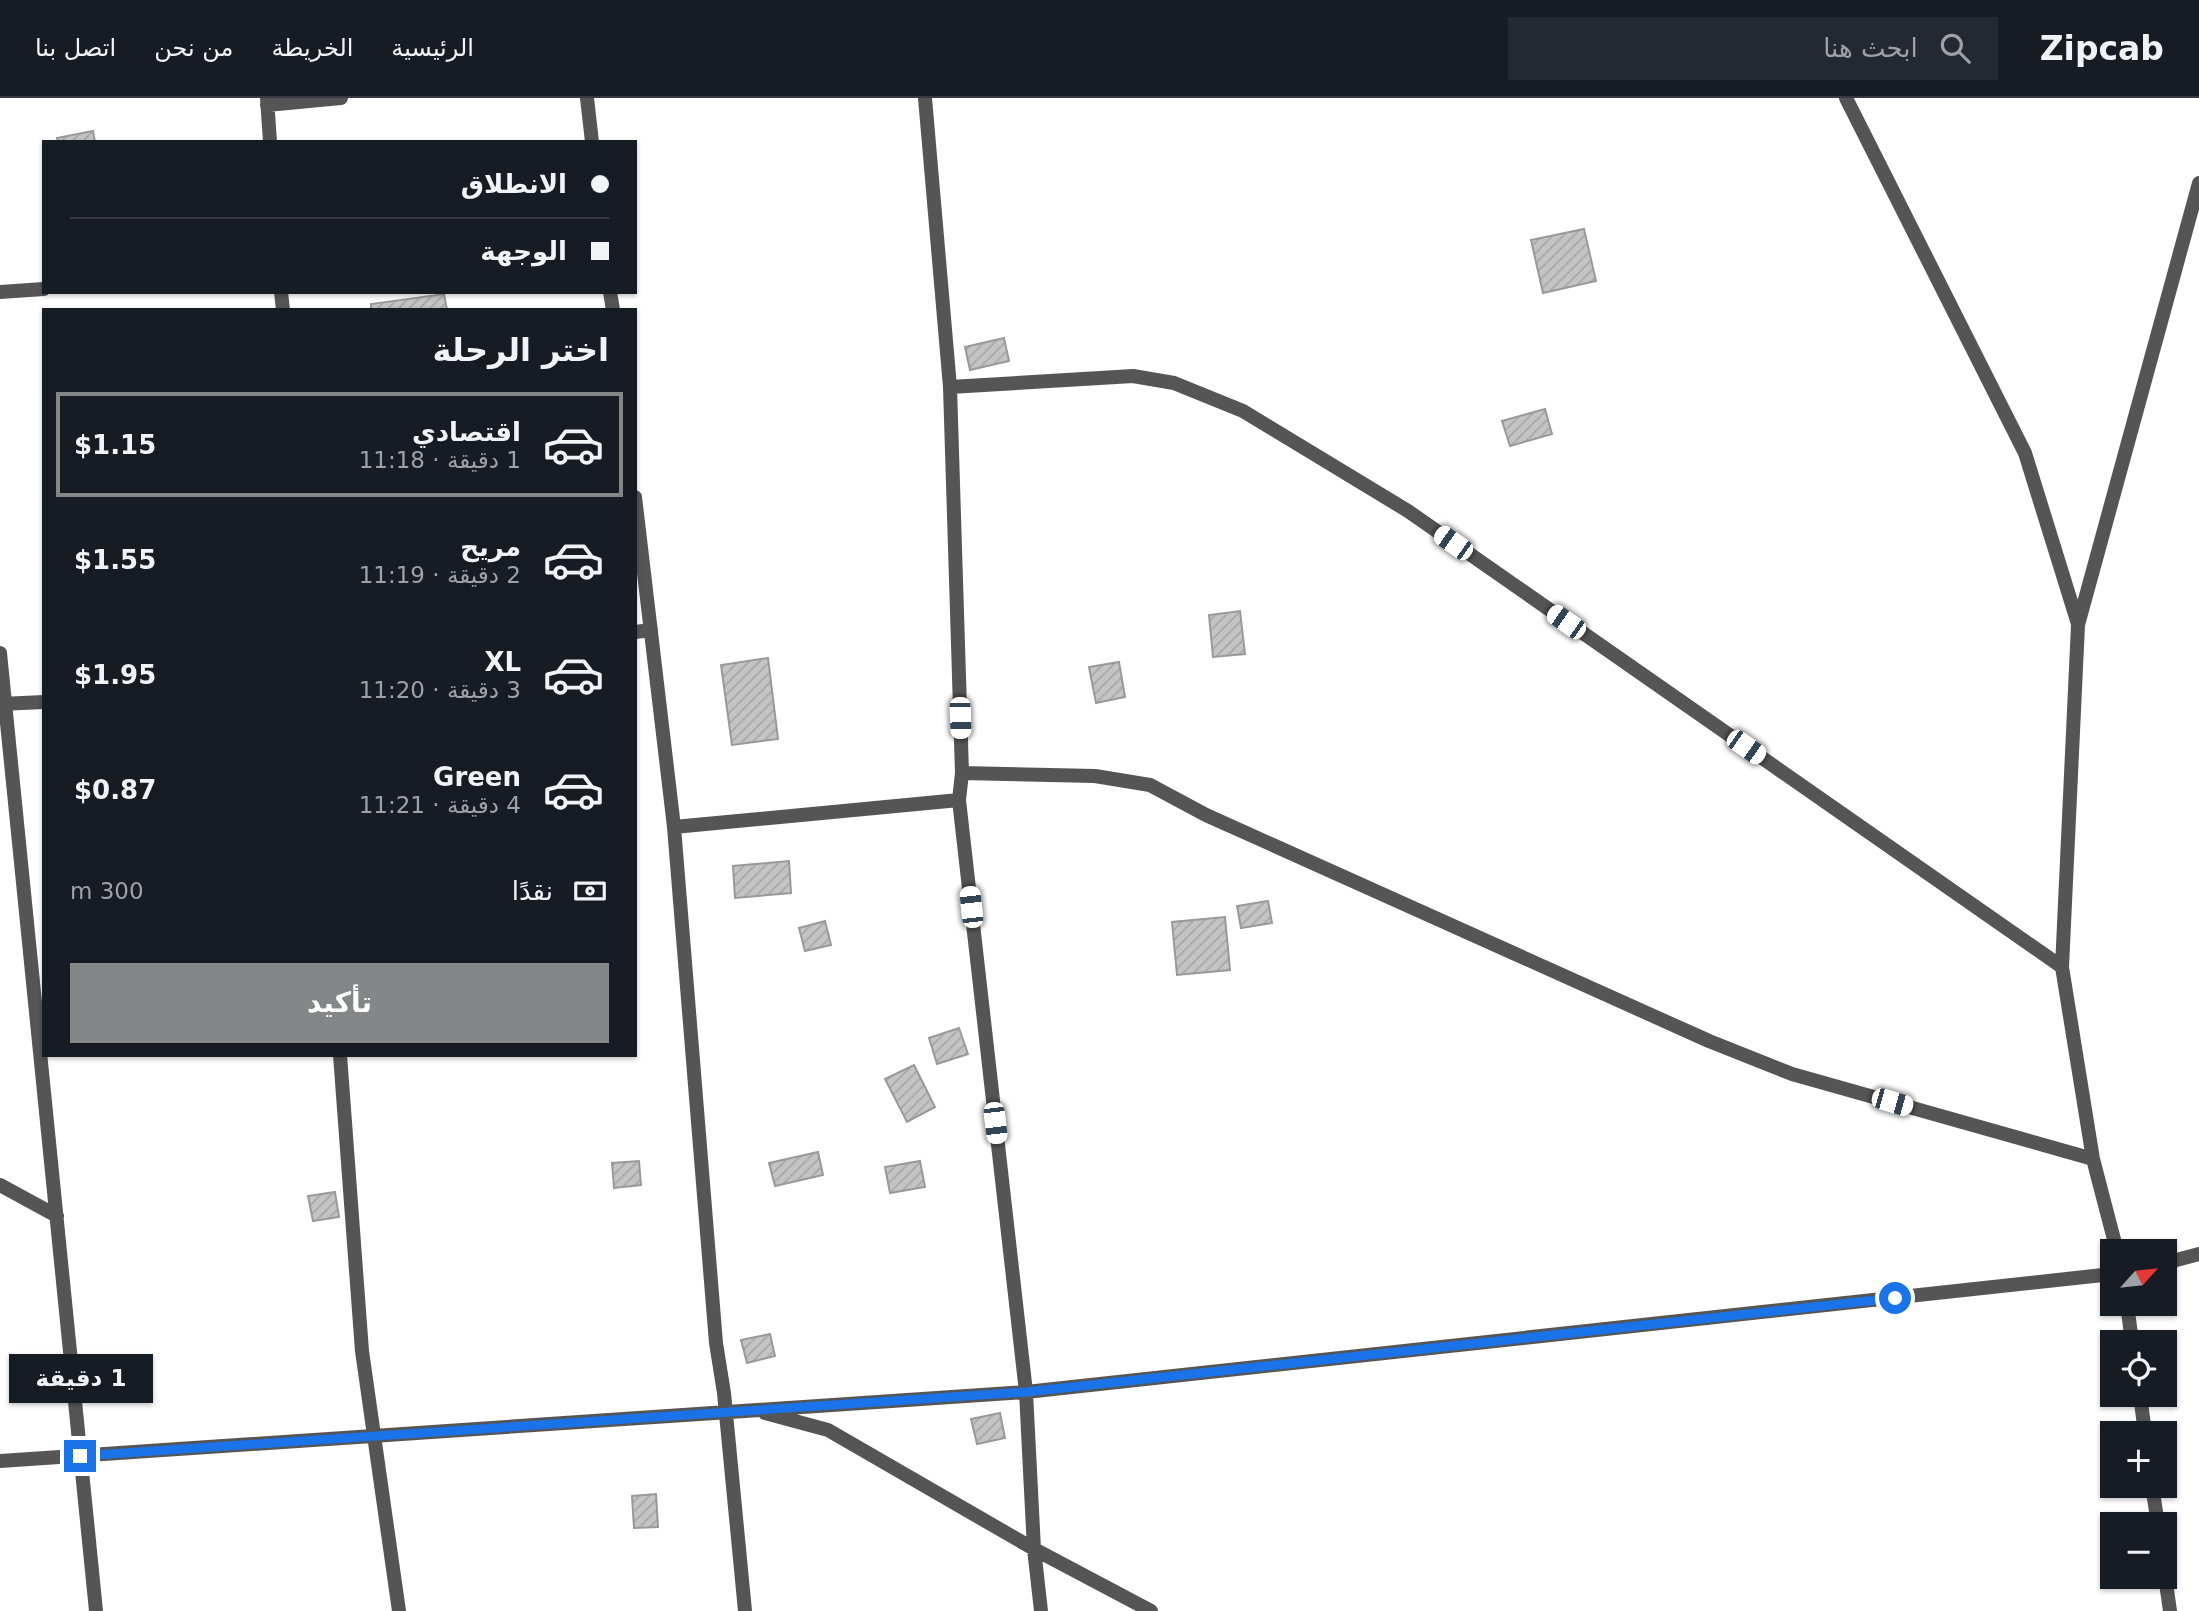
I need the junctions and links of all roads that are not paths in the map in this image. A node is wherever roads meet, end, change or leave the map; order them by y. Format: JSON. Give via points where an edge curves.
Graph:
{"nodes":[{"id":1,"x":341,"y":98,"type":"edge"},
{"id":2,"x":587,"y":98,"type":"edge"},
{"id":3,"x":925,"y":98,"type":"edge"},
{"id":4,"x":1846,"y":98,"type":"edge"},
{"id":5,"x":267,"y":102,"type":"edge"},
{"id":6,"x":270,"y":140,"type":"edge"},
{"id":7,"x":592,"y":140,"type":"edge"},
{"id":8,"x":2199,"y":183,"type":"edge"},
{"id":9,"x":2196,"y":209,"type":"edge"},
{"id":10,"x":42,"y":289,"type":"edge"},
{"id":11,"x":0,"y":292,"type":"edge"},
{"id":12,"x":950,"y":387,"type":"junction"},
{"id":13,"x":637,"y":514,"type":"edge"},
{"id":14,"x":2078,"y":625,"type":"junction"},
{"id":15,"x":651,"y":631,"type":"junction"},
{"id":16,"x":637,"y":632,"type":"edge"},
{"id":17,"x":0,"y":653,"type":"edge"},
{"id":18,"x":42,"y":702,"type":"edge"},
{"id":19,"x":3,"y":704,"type":"edge"},
{"id":20,"x":962,"y":773,"type":"junction"},
{"id":21,"x":959,"y":800,"type":"junction"},
{"id":22,"x":674,"y":827,"type":"junction"},
{"id":23,"x":2062,"y":967,"type":"junction"},
{"id":24,"x":340,"y":1057,"type":"edge"},
{"id":25,"x":2093,"y":1158,"type":"junction"},
{"id":26,"x":0,"y":1185,"type":"edge"},
{"id":27,"x":57,"y":1216,"type":"junction"},
{"id":28,"x":2114,"y":1239,"type":"edge"},
{"id":29,"x":2199,"y":1254,"type":"edge"},
{"id":30,"x":2177,"y":1260,"type":"edge"},
{"id":31,"x":2100,"y":1275,"type":"edge"},
{"id":32,"x":1026,"y":1392,"type":"junction"},
{"id":33,"x":754,"y":1410,"type":"junction"},
{"id":34,"x":726,"y":1412,"type":"junction"},
{"id":35,"x":376,"y":1436,"type":"junction"},
{"id":36,"x":80,"y":1456,"type":"junction"},
{"id":37,"x":0,"y":1461,"type":"edge"},
{"id":38,"x":1034,"y":1549,"type":"junction"},
{"id":39,"x":2167,"y":1589,"type":"edge"},
{"id":40,"x":96,"y":1611,"type":"edge"},
{"id":41,"x":399,"y":1611,"type":"edge"},
{"id":42,"x":745,"y":1611,"type":"edge"},
{"id":43,"x":1041,"y":1611,"type":"edge"},
{"id":44,"x":1151,"y":1611,"type":"edge"},
{"id":45,"x":2170,"y":1611,"type":"edge"}],
"edges":[{"from":1,"to":5,"type":"street"},
{"from":2,"to":7,"type":"street"},
{"from":3,"to":12,"type":"street"},
{"from":4,"to":14,"type":"street","via":[[2025,453]]},
{"from":5,"to":6,"type":"street"},
{"from":8,"to":9,"type":"street"},
{"from":9,"to":14,"type":"street"},
{"from":10,"to":11,"type":"street"},
{"from":12,"to":20,"type":"street"},
{"from":12,"to":23,"type":"street","via":[[1133,376],[1174,383],[1243,411],[1408,512]]},
{"from":13,"to":15,"type":"street"},
{"from":14,"to":23,"type":"street"},
{"from":15,"to":16,"type":"street"},
{"from":15,"to":22,"type":"street"},
{"from":17,"to":19,"type":"street"},
{"from":18,"to":19,"type":"street"},
{"from":19,"to":27,"type":"street"},
{"from":20,"to":21,"type":"street"},
{"from":20,"to":25,"type":"street","via":[[1095,776],[1150,785],[1206,815],[1792,1074]]},
{"from":21,"to":22,"type":"street"},
{"from":21,"to":32,"type":"street"},
{"from":22,"to":34,"type":"street","via":[[716,1343]]},
{"from":23,"to":25,"type":"street"},
{"from":24,"to":35,"type":"street","via":[[362,1351]]},
{"from":25,"to":28,"type":"street"},
{"from":26,"to":27,"type":"street"},
{"from":27,"to":36,"type":"street"},
{"from":29,"to":30,"type":"street"},
{"from":31,"to":32,"type":"street"},
{"from":32,"to":33,"type":"street"},
{"from":32,"to":38,"type":"street"},
{"from":33,"to":34,"type":"street"},
{"from":33,"to":38,"type":"street","via":[[828,1430]]},
{"from":34,"to":35,"type":"street"},
{"from":34,"to":42,"type":"street"},
{"from":35,"to":36,"type":"street"},
{"from":35,"to":41,"type":"street"},
{"from":36,"to":37,"type":"street"},
{"from":36,"to":40,"type":"street"},
{"from":38,"to":43,"type":"street"},
{"from":38,"to":44,"type":"street"},
{"from":39,"to":45,"type":"street"}]}
